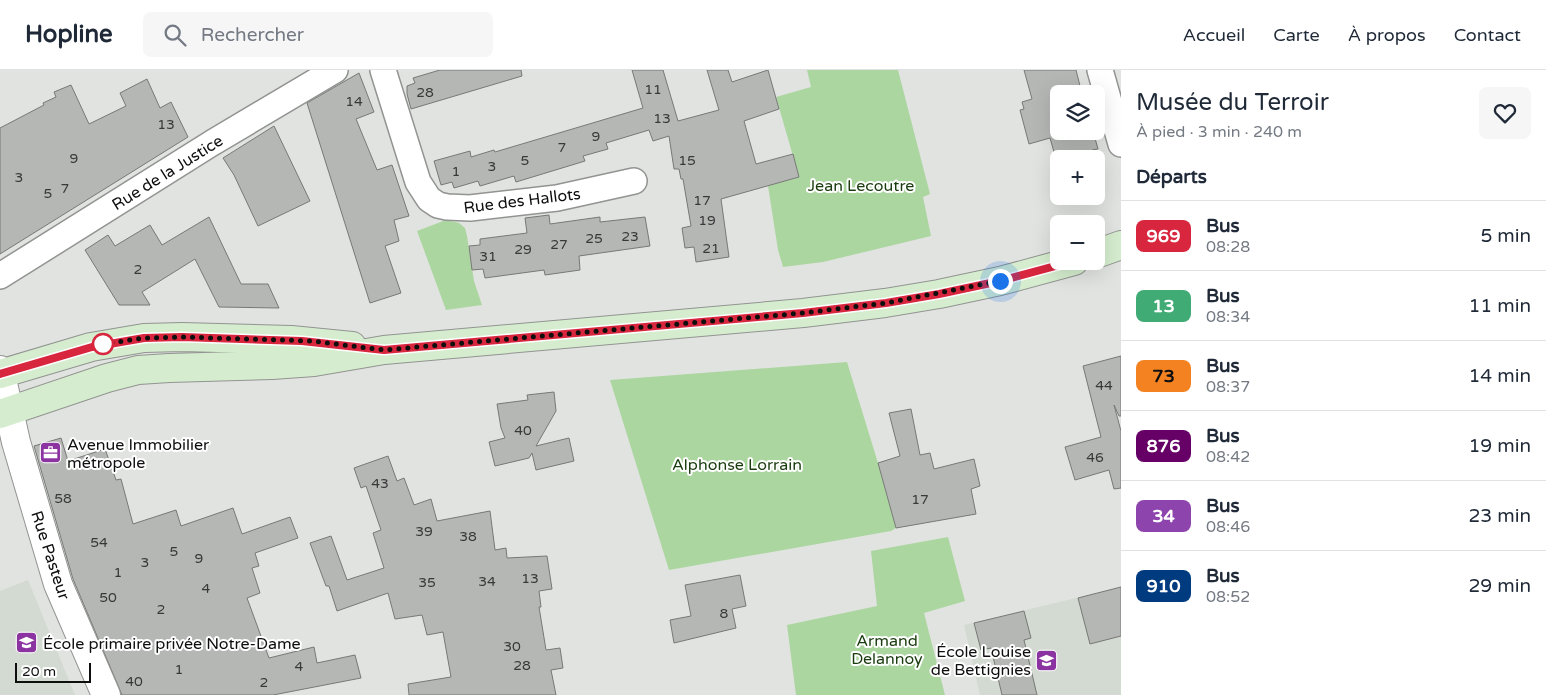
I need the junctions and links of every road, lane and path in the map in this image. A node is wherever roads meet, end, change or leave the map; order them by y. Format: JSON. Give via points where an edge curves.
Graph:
{"nodes":[{"id":1,"x":335,"y":70,"type":"edge"},
{"id":2,"x":383,"y":70,"type":"edge"},
{"id":3,"x":1100,"y":70,"type":"edge"},
{"id":4,"x":1121,"y":144,"type":"edge"},
{"id":5,"x":634,"y":182,"type":"dead end"},
{"id":6,"x":1121,"y":245,"type":"edge"},
{"id":7,"x":1105,"y":251,"type":"edge"},
{"id":8,"x":1050,"y":267,"type":"edge"},
{"id":9,"x":0,"y":276,"type":"edge"},
{"id":10,"x":384,"y":350,"type":"junction"},
{"id":11,"x":0,"y":373,"type":"edge"},
{"id":12,"x":4,"y":412,"type":"edge"},
{"id":13,"x":106,"y":695,"type":"edge"}],
"edges":[{"from":1,"to":9,"type":"street","name":"Rue de la Justice"},
{"from":2,"to":5,"type":"street","name":"Rue des Hallots","via":[[418,182],[425,194],[438,205],[470,208],[557,198]]},
{"from":3,"to":4,"type":"street"},
{"from":6,"to":7,"type":"main road"},
{"from":8,"to":10,"type":"main road","via":[[939,294],[803,313]]},
{"from":10,"to":11,"type":"main road","via":[[291,340],[144,338],[92,347]]},
{"from":10,"to":12,"type":"main road","via":[[272,365],[138,370]]},
{"from":11,"to":12,"type":"street","name":"Rue Pasteur"},
{"from":12,"to":13,"type":"street","name":"Rue Pasteur","via":[[58,584]]}]}
